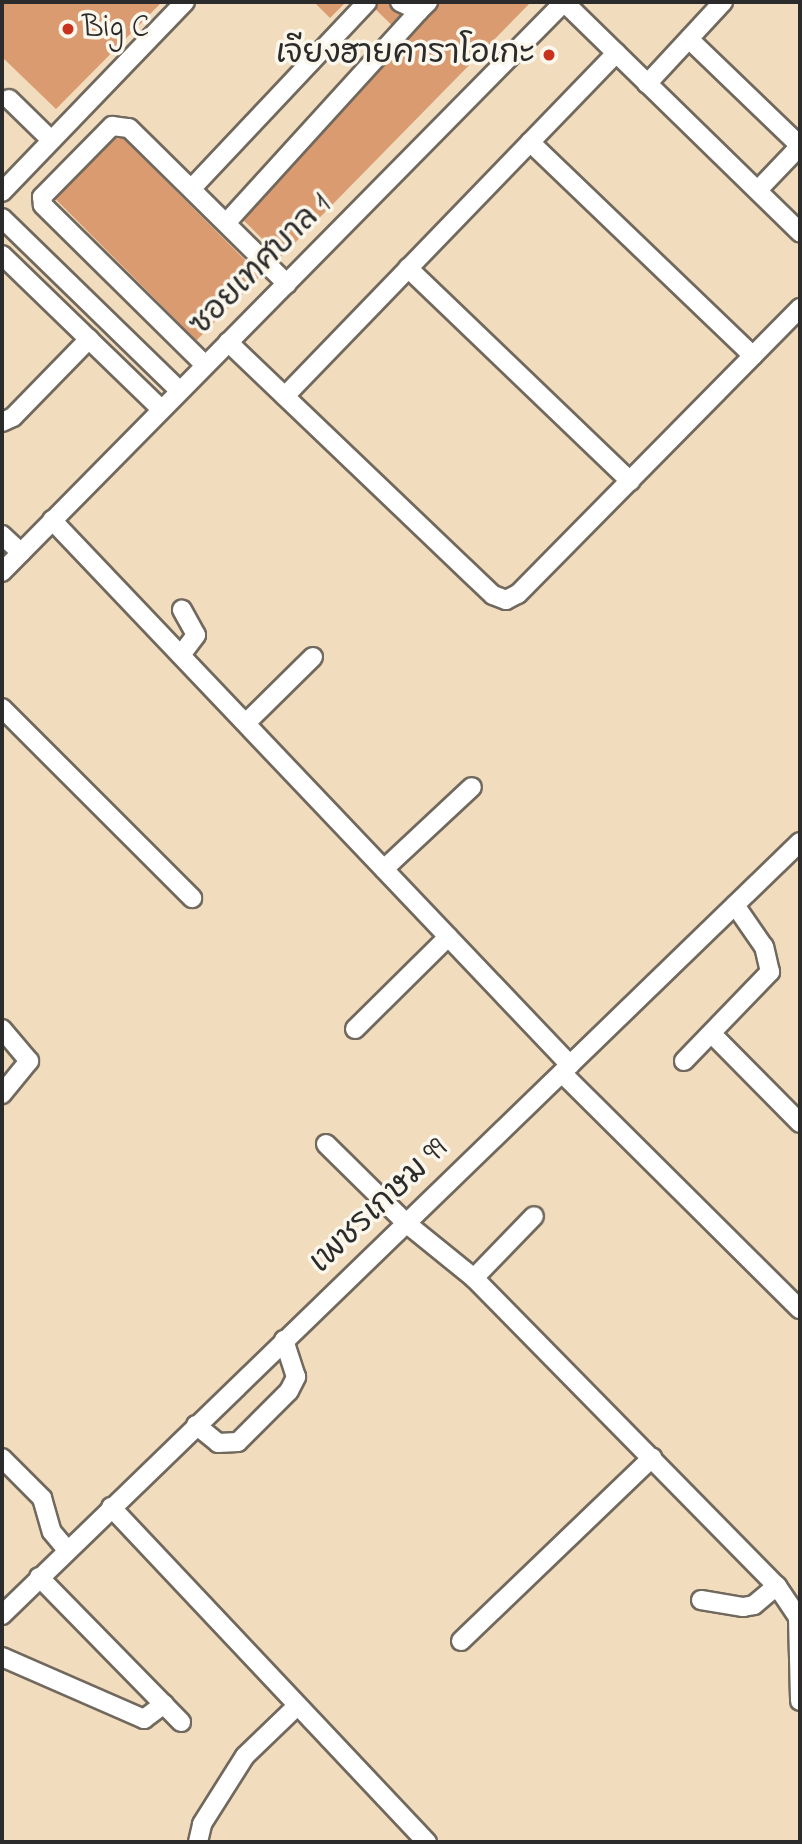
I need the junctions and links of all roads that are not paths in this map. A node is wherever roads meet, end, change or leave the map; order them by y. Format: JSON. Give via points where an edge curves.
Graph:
{"nodes":[{"id":1,"x":185,"y":2,"type":"edge"},
{"id":2,"x":368,"y":2,"type":"edge"},
{"id":3,"x":400,"y":2,"type":"edge"},
{"id":4,"x":564,"y":2,"type":"edge"},
{"id":5,"x":723,"y":2,"type":"edge"},
{"id":6,"x":423,"y":7,"type":"edge"},
{"id":7,"x":689,"y":39,"type":"junction"},
{"id":8,"x":615,"y":53,"type":"junction"},
{"id":9,"x":647,"y":83,"type":"junction"},
{"id":10,"x":9,"y":99,"type":"dead end"},
{"id":11,"x":50,"y":139,"type":"junction"},
{"id":12,"x":530,"y":142,"type":"junction"},
{"id":13,"x":192,"y":188,"type":"junction"},
{"id":14,"x":758,"y":190,"type":"junction"},
{"id":15,"x":2,"y":191,"type":"edge"},
{"id":16,"x":2,"y":218,"type":"edge"},
{"id":17,"x":227,"y":222,"type":"junction"},
{"id":18,"x":800,"y":232,"type":"edge"},
{"id":19,"x":2,"y":256,"type":"edge"},
{"id":20,"x":408,"y":268,"type":"junction"},
{"id":21,"x":287,"y":284,"type":"junction"},
{"id":22,"x":800,"y":308,"type":"edge"},
{"id":23,"x":89,"y":339,"type":"junction"},
{"id":24,"x":228,"y":342,"type":"junction"},
{"id":25,"x":753,"y":356,"type":"junction"},
{"id":26,"x":205,"y":365,"type":"junction"},
{"id":27,"x":180,"y":390,"type":"junction"},
{"id":28,"x":285,"y":396,"type":"junction"},
{"id":29,"x":161,"y":409,"type":"junction"},
{"id":30,"x":2,"y":422,"type":"edge"},
{"id":31,"x":631,"y":481,"type":"junction"},
{"id":32,"x":52,"y":520,"type":"junction"},
{"id":33,"x":2,"y":535,"type":"edge"},
{"id":34,"x":21,"y":553,"type":"junction"},
{"id":35,"x":2,"y":572,"type":"edge"},
{"id":36,"x":182,"y":610,"type":"dead end"},
{"id":37,"x":181,"y":655,"type":"junction"},
{"id":38,"x":313,"y":657,"type":"dead end"},
{"id":39,"x":2,"y":708,"type":"edge"},
{"id":40,"x":246,"y":723,"type":"junction"},
{"id":41,"x":472,"y":787,"type":"dead end"},
{"id":42,"x":800,"y":842,"type":"edge"},
{"id":43,"x":384,"y":869,"type":"junction"},
{"id":44,"x":192,"y":898,"type":"dead end"},
{"id":45,"x":735,"y":905,"type":"junction"},
{"id":46,"x":448,"y":937,"type":"junction"},
{"id":47,"x":2,"y":1029,"type":"edge"},
{"id":48,"x":355,"y":1029,"type":"dead end"},
{"id":49,"x":712,"y":1034,"type":"junction"},
{"id":50,"x":684,"y":1061,"type":"dead end"},
{"id":51,"x":566,"y":1069,"type":"junction"},
{"id":52,"x":2,"y":1094,"type":"edge"},
{"id":53,"x":800,"y":1123,"type":"edge"},
{"id":54,"x":326,"y":1144,"type":"dead end"},
{"id":55,"x":534,"y":1216,"type":"dead end"},
{"id":56,"x":406,"y":1223,"type":"junction"},
{"id":57,"x":474,"y":1278,"type":"junction"},
{"id":58,"x":800,"y":1309,"type":"edge"},
{"id":59,"x":284,"y":1340,"type":"junction"},
{"id":60,"x":196,"y":1425,"type":"junction"},
{"id":61,"x":2,"y":1458,"type":"edge"},
{"id":62,"x":652,"y":1458,"type":"junction"},
{"id":63,"x":111,"y":1507,"type":"junction"},
{"id":64,"x":67,"y":1550,"type":"junction"},
{"id":65,"x":39,"y":1577,"type":"junction"},
{"id":66,"x":777,"y":1586,"type":"junction"},
{"id":67,"x":795,"y":1598,"type":"edge"},
{"id":68,"x":701,"y":1600,"type":"dead end"},
{"id":69,"x":2,"y":1615,"type":"edge"},
{"id":70,"x":799,"y":1628,"type":"edge"},
{"id":71,"x":461,"y":1641,"type":"dead end"},
{"id":72,"x":2,"y":1657,"type":"edge"},
{"id":73,"x":800,"y":1701,"type":"edge"},
{"id":74,"x":164,"y":1704,"type":"junction"},
{"id":75,"x":296,"y":1707,"type":"junction"},
{"id":76,"x":181,"y":1722,"type":"dead end"},
{"id":77,"x":198,"y":1842,"type":"edge"},
{"id":78,"x":427,"y":1842,"type":"edge"}],
"edges":[{"from":1,"to":11,"type":"street"},
{"from":2,"to":13,"type":"street"},
{"from":3,"to":6,"type":"street"},
{"from":4,"to":8,"type":"street"},
{"from":4,"to":21,"type":"street","name":"ซอยเทศบาล 1"},
{"from":5,"to":7,"type":"street"},
{"from":6,"to":17,"type":"street"},
{"from":7,"to":9,"type":"street"},
{"from":7,"to":14,"type":"street","via":[[800,146]]},
{"from":8,"to":9,"type":"street"},
{"from":8,"to":12,"type":"street"},
{"from":9,"to":14,"type":"street"},
{"from":10,"to":11,"type":"street"},
{"from":11,"to":15,"type":"street"},
{"from":12,"to":20,"type":"street"},
{"from":12,"to":25,"type":"street"},
{"from":13,"to":17,"type":"street"},
{"from":13,"to":26,"type":"street","via":[[120,125],[112,126],[42,197],[45,209]]},
{"from":14,"to":18,"type":"street"},
{"from":16,"to":27,"type":"street"},
{"from":17,"to":21,"type":"street"},
{"from":19,"to":23,"type":"street"},
{"from":20,"to":28,"type":"street"},
{"from":20,"to":31,"type":"street"},
{"from":21,"to":24,"type":"street","name":"ซอยเทศบาล 1"},
{"from":22,"to":25,"type":"street"},
{"from":23,"to":29,"type":"street"},
{"from":23,"to":30,"type":"street","via":[[13,417]]},
{"from":24,"to":26,"type":"street","name":"ซอยเทศบาล 1"},
{"from":24,"to":28,"type":"street"},
{"from":25,"to":31,"type":"street"},
{"from":26,"to":27,"type":"street","name":"ซอยเทศบาล 1"},
{"from":27,"to":29,"type":"street","name":"ซอยเทศบาล 1"},
{"from":28,"to":31,"type":"street","via":[[494,595],[506,600],[518,594]]},
{"from":29,"to":32,"type":"street","name":"ซอยเทศบาล 1"},
{"from":32,"to":34,"type":"street","name":"ซอยเทศบาล 1"},
{"from":32,"to":37,"type":"street"},
{"from":33,"to":34,"type":"street"},
{"from":34,"to":35,"type":"street","name":"ซอยเทศบาล 1"},
{"from":36,"to":37,"type":"street","via":[[197,635]]},
{"from":37,"to":40,"type":"street"},
{"from":38,"to":40,"type":"street"},
{"from":39,"to":44,"type":"street"},
{"from":40,"to":43,"type":"street"},
{"from":41,"to":43,"type":"street"},
{"from":42,"to":45,"type":"street","name":"เพชรเกษม 99"},
{"from":43,"to":46,"type":"street"},
{"from":45,"to":49,"type":"street","via":[[764,947],[770,972]]},
{"from":45,"to":51,"type":"street","name":"เพชรเกษม 99"},
{"from":46,"to":48,"type":"street"},
{"from":46,"to":51,"type":"street"},
{"from":47,"to":52,"type":"street","via":[[29,1060]]},
{"from":49,"to":50,"type":"street"},
{"from":49,"to":53,"type":"street"},
{"from":51,"to":56,"type":"street","name":"เพชรเกษม 99"},
{"from":51,"to":58,"type":"street"},
{"from":54,"to":56,"type":"street"},
{"from":55,"to":57,"type":"street"},
{"from":56,"to":57,"type":"street"},
{"from":56,"to":59,"type":"street","name":"เพชรเกษม 99"},
{"from":57,"to":62,"type":"street"},
{"from":59,"to":60,"type":"street","name":"เพชรเกษม 99"},
{"from":59,"to":60,"type":"street","via":[[296,1377],[289,1391],[238,1442],[218,1443]]},
{"from":60,"to":63,"type":"street","name":"เพชรเกษม 99"},
{"from":61,"to":64,"type":"street","via":[[42,1498],[52,1532]]},
{"from":62,"to":66,"type":"street"},
{"from":62,"to":71,"type":"street"},
{"from":63,"to":64,"type":"street","name":"เพชรเกษม 99"},
{"from":63,"to":75,"type":"street"},
{"from":64,"to":65,"type":"street","name":"เพชรเกษม 99"},
{"from":65,"to":69,"type":"street","name":"เพชรเกษม 99"},
{"from":65,"to":74,"type":"street"},
{"from":66,"to":67,"type":"street"},
{"from":66,"to":68,"type":"street","via":[[754,1605]]},
{"from":67,"to":70,"type":"street"},
{"from":70,"to":73,"type":"street"},
{"from":72,"to":74,"type":"street","via":[[144,1719]]},
{"from":74,"to":76,"type":"street"},
{"from":75,"to":77,"type":"street","via":[[245,1756],[202,1824]]},
{"from":75,"to":78,"type":"street"}]}
